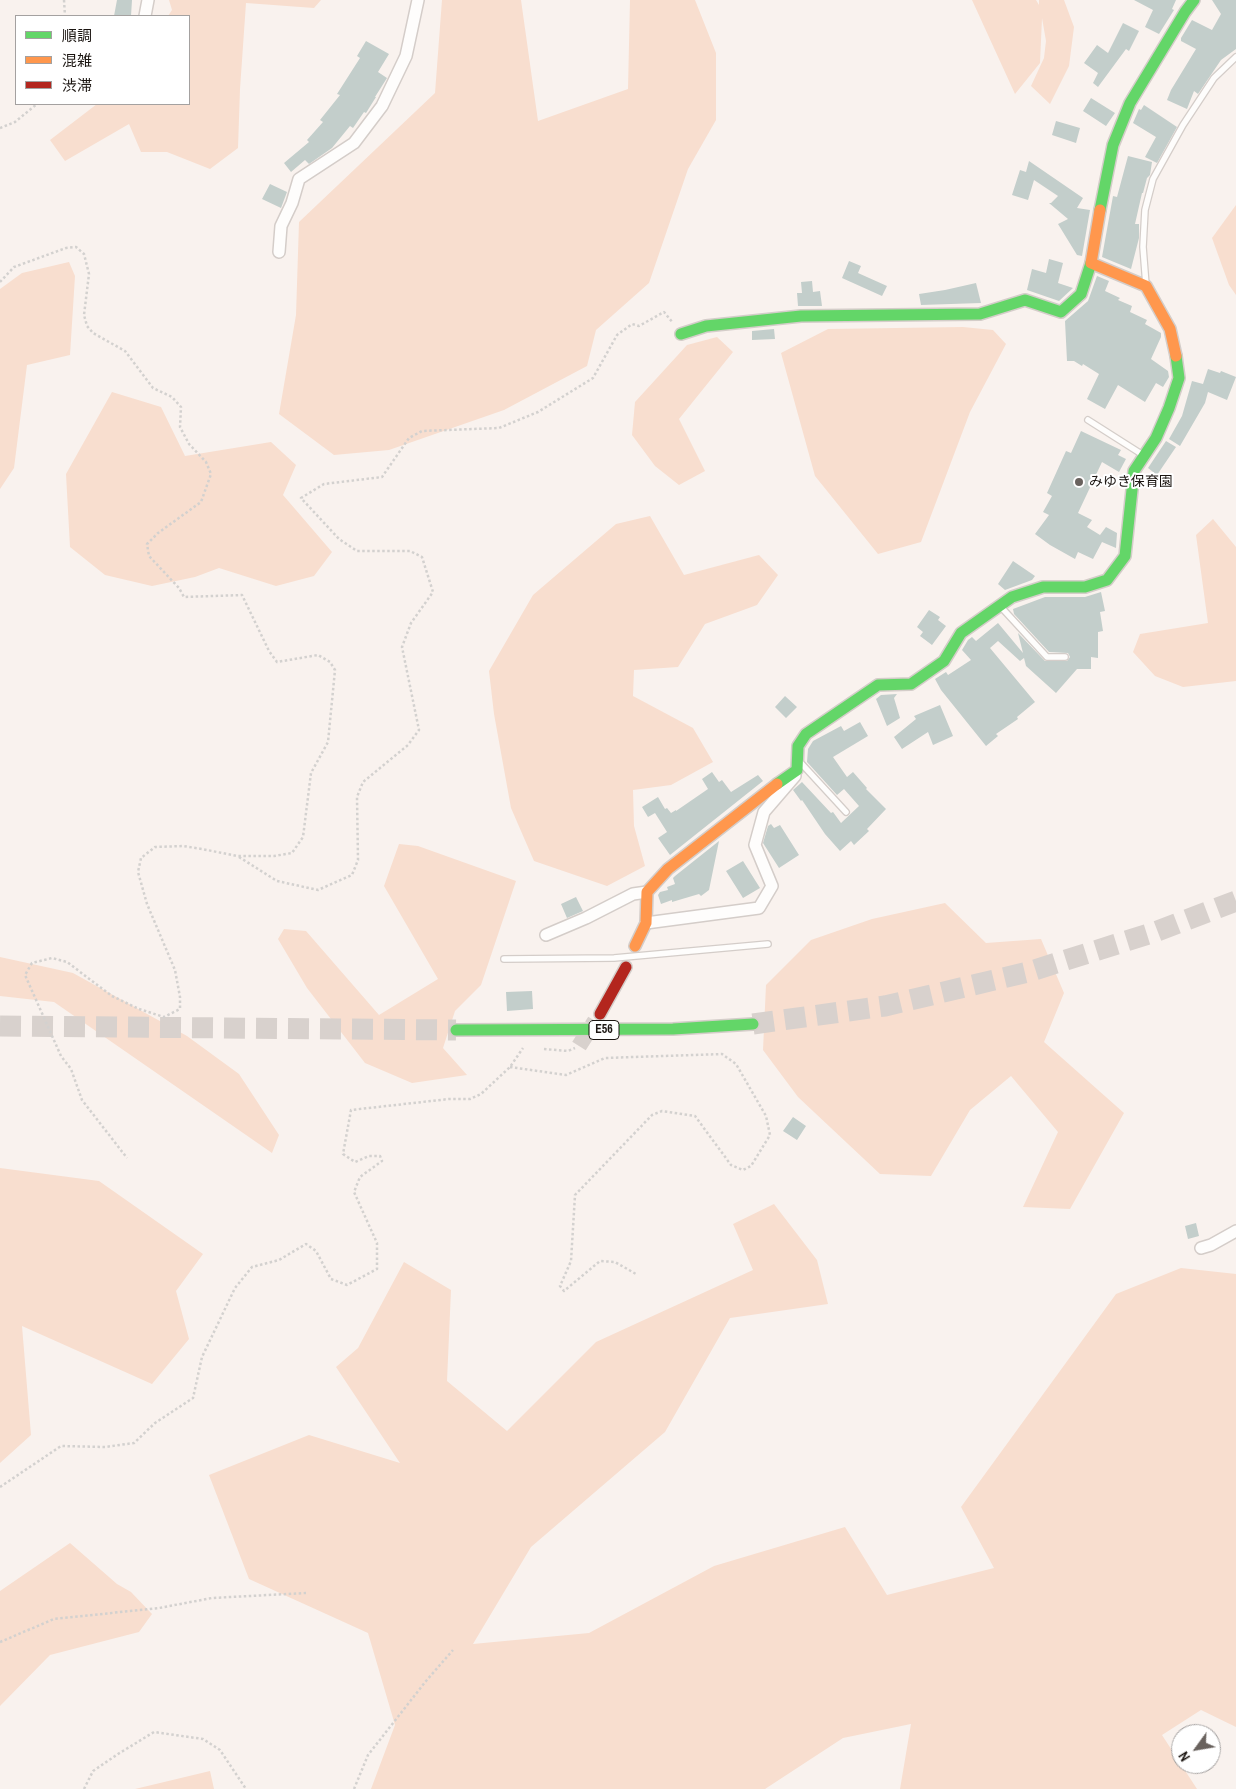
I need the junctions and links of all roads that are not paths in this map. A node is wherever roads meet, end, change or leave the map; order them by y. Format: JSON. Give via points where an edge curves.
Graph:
{"nodes":[{"id":1,"x":148,"y":0,"type":"edge"},
{"id":2,"x":418,"y":0,"type":"edge"},
{"id":3,"x":1194,"y":0,"type":"edge"},
{"id":4,"x":145,"y":15,"type":"edge"},
{"id":5,"x":1236,"y":57,"type":"edge"},
{"id":6,"x":279,"y":252,"type":"dead end"},
{"id":7,"x":1091,"y":263,"type":"junction"},
{"id":8,"x":1146,"y":286,"type":"junction"},
{"id":9,"x":682,"y":334,"type":"road end"},
{"id":10,"x":1088,"y":420,"type":"dead end"},
{"id":11,"x":1144,"y":456,"type":"junction"},
{"id":12,"x":1000,"y":606,"type":"junction"},
{"id":13,"x":1064,"y":657,"type":"dead end"},
{"id":14,"x":798,"y":765,"type":"junction"},
{"id":15,"x":846,"y":812,"type":"dead end"},
{"id":16,"x":647,"y":892,"type":"junction"},
{"id":17,"x":646,"y":923,"type":"junction"},
{"id":18,"x":546,"y":935,"type":"dead end"},
{"id":19,"x":768,"y":944,"type":"dead end"},
{"id":20,"x":635,"y":946,"type":"dead end"},
{"id":21,"x":504,"y":959,"type":"dead end"},
{"id":22,"x":626,"y":967,"type":"dead end"},
{"id":23,"x":600,"y":1014,"type":"tunnel mouth"},
{"id":24,"x":753,"y":1024,"type":"tunnel mouth"},
{"id":25,"x":456,"y":1030,"type":"tunnel mouth"},
{"id":26,"x":1236,"y":1231,"type":"edge"},
{"id":27,"x":1201,"y":1248,"type":"dead end"}],
"edges":[{"from":1,"to":4,"type":"street"},
{"from":2,"to":6,"type":"street","via":[[406,56],[382,106],[354,143],[299,179],[281,226]]},
{"from":3,"to":7,"type":"main road","via":[[1130,103],[1113,145]]},
{"from":5,"to":8,"type":"lane","via":[[1214,78],[1153,179],[1145,210]]},
{"from":7,"to":8,"type":"main road"},
{"from":7,"to":9,"type":"main road","via":[[1081,294],[1061,312],[1025,300],[980,314],[801,316],[706,326]]},
{"from":8,"to":11,"type":"main road","via":[[1170,329],[1179,378],[1156,438]]},
{"from":10,"to":11,"type":"lane"},
{"from":11,"to":12,"type":"main road","via":[[1134,471],[1126,556],[1107,580],[1085,587],[1043,586],[1012,597]]},
{"from":12,"to":13,"type":"lane","via":[[1047,657]]},
{"from":12,"to":14,"type":"main road","via":[[961,633],[944,661],[911,684],[878,685],[806,734],[798,746]]},
{"from":14,"to":15,"type":"lane"},
{"from":14,"to":16,"type":"main road","via":[[668,869]]},
{"from":14,"to":17,"type":"street","via":[[793,779],[764,812],[755,845],[772,886],[759,908]]},
{"from":16,"to":17,"type":"main road"},
{"from":16,"to":18,"type":"street","via":[[633,894]]},
{"from":17,"to":20,"type":"main road"},
{"from":19,"to":21,"type":"lane","via":[[614,958]]},
{"from":22,"to":23,"type":"main road"},
{"from":24,"to":25,"type":"main road","number":"E56","via":[[672,1029]]},
{"from":26,"to":27,"type":"street"}]}
